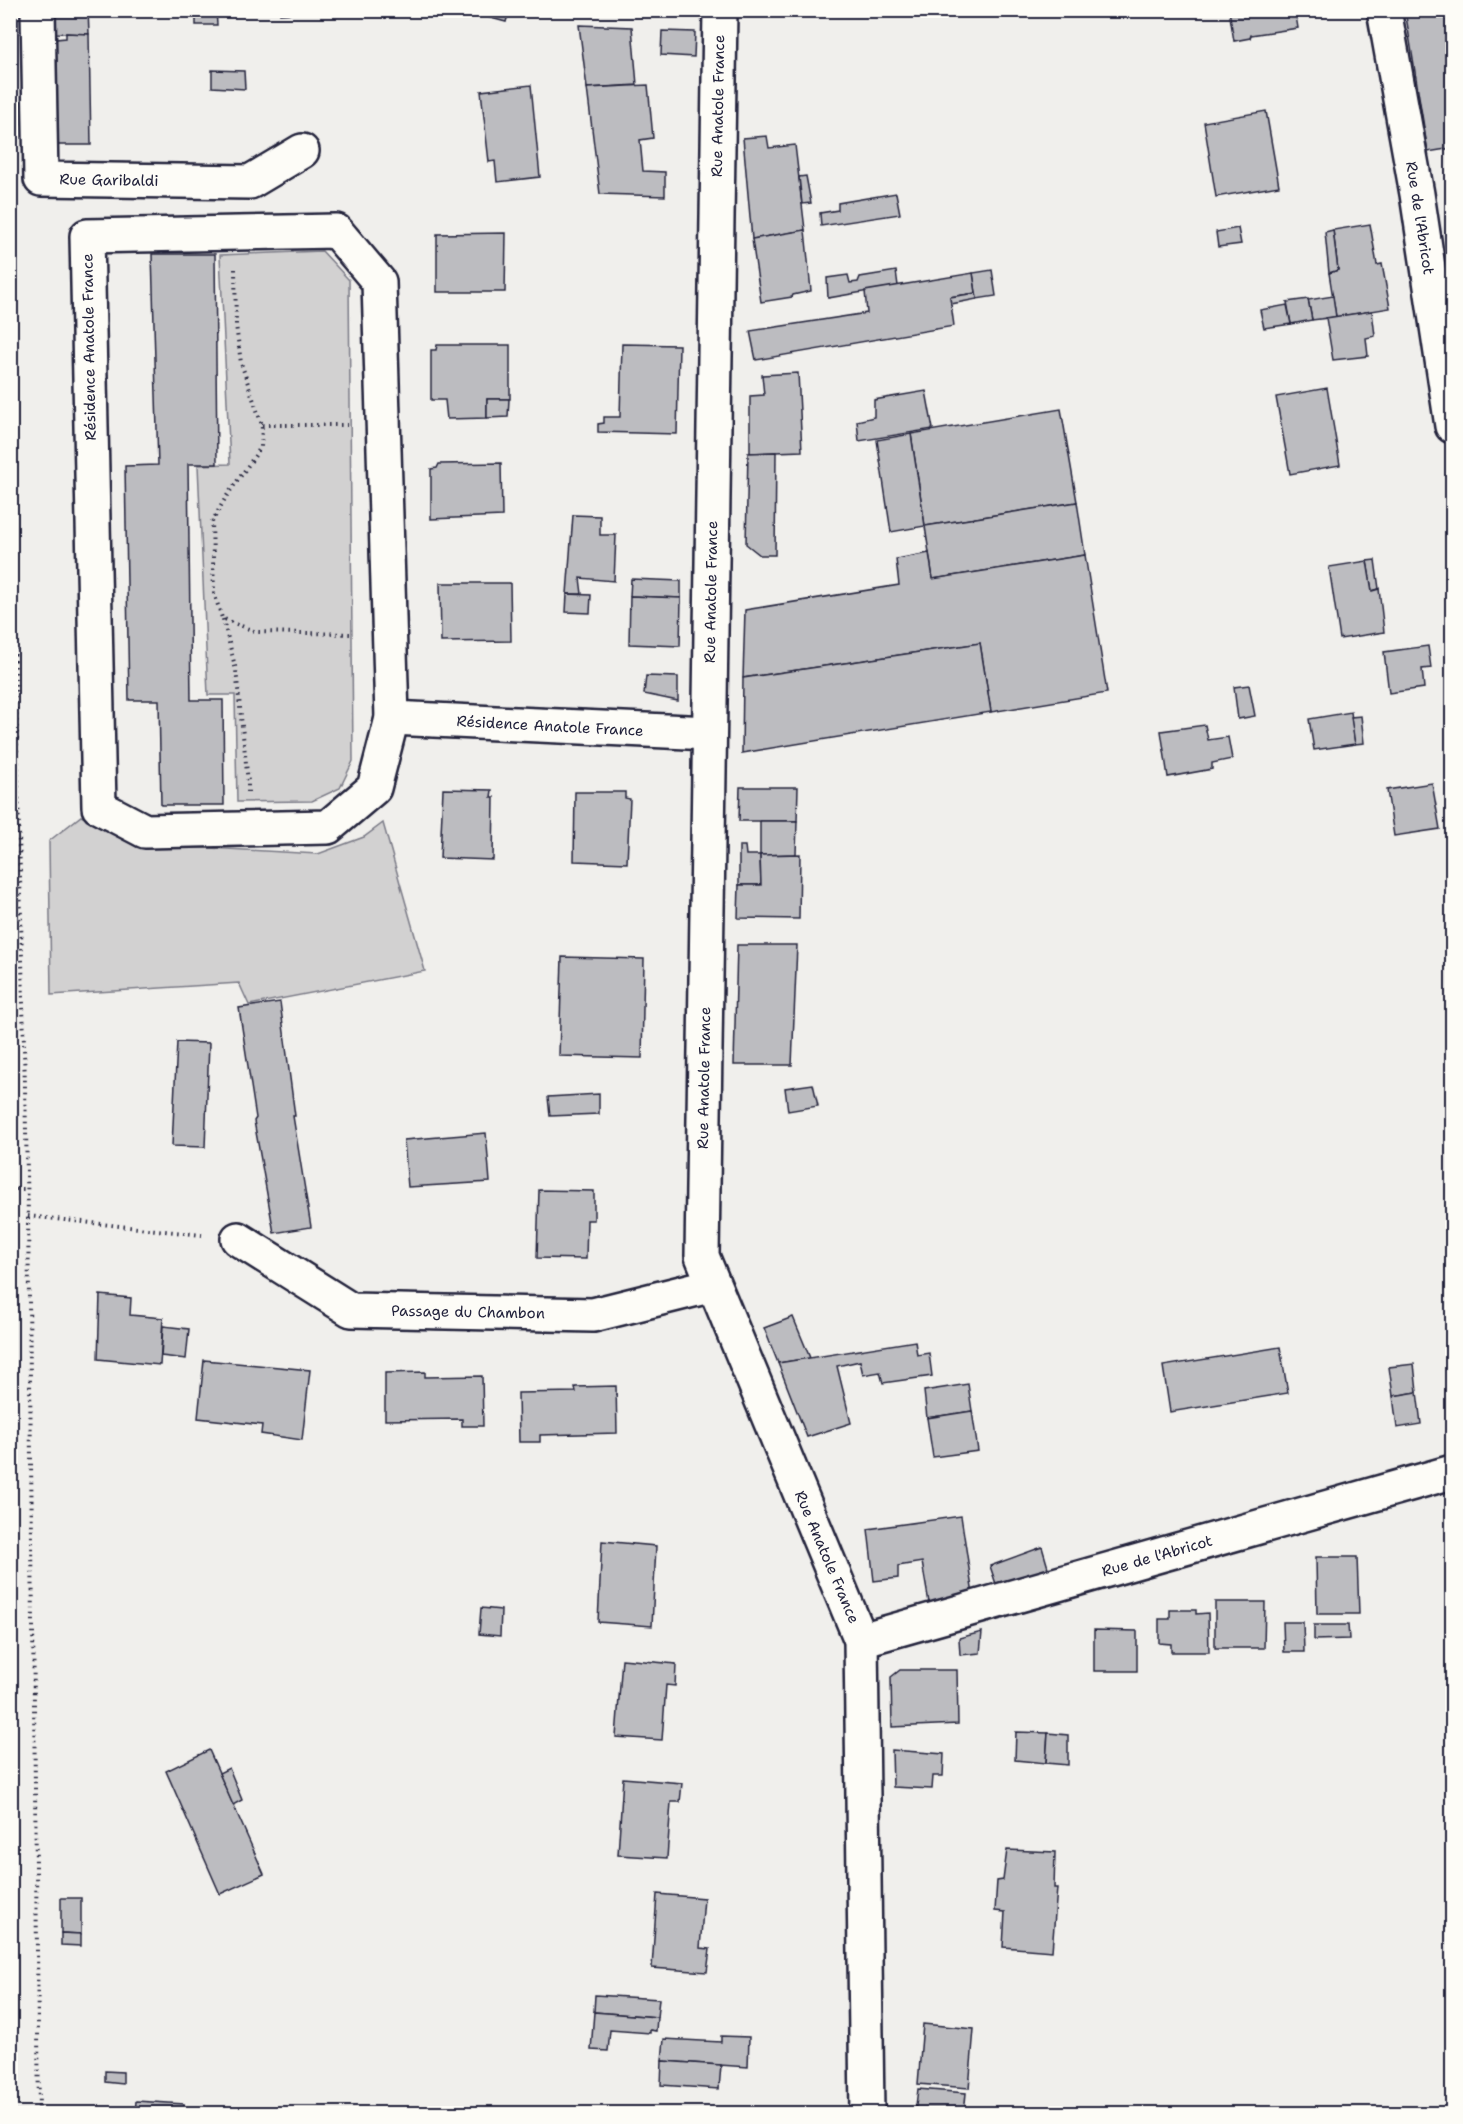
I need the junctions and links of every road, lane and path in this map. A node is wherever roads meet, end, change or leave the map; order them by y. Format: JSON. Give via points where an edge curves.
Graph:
{"nodes":[{"id":1,"x":38,"y":10,"type":"edge"},
{"id":2,"x":720,"y":10,"type":"edge"},
{"id":3,"x":1384,"y":10,"type":"edge"},
{"id":4,"x":302,"y":151,"type":"dead end"},
{"id":5,"x":235,"y":233,"type":"junction"},
{"id":6,"x":262,"y":425,"type":"junction"},
{"id":7,"x":384,"y":426,"type":"junction"},
{"id":8,"x":1452,"y":426,"type":"edge"},
{"id":9,"x":10,"y":450,"type":"edge"},
{"id":10,"x":222,"y":618,"type":"junction"},
{"id":11,"x":390,"y":635,"type":"junction"},
{"id":12,"x":392,"y":718,"type":"junction"},
{"id":13,"x":709,"y":733,"type":"junction"},
{"id":14,"x":246,"y":829,"type":"junction"},
{"id":15,"x":10,"y":1189,"type":"edge"},
{"id":16,"x":27,"y":1189,"type":"junction"},
{"id":17,"x":28,"y":1216,"type":"junction"},
{"id":18,"x":238,"y":1239,"type":"joint"},
{"id":19,"x":713,"y":1285,"type":"junction"},
{"id":20,"x":1452,"y":1472,"type":"edge"},
{"id":21,"x":861,"y":1640,"type":"junction"},
{"id":22,"x":39,"y":2114,"type":"edge"},
{"id":23,"x":867,"y":2114,"type":"edge"}],
"edges":[{"from":1,"to":4,"type":"street","name":"Rue Garibaldi","via":[[41,179],[250,182]]},
{"from":2,"to":13,"type":"street","name":"Rue Anatole France"},
{"from":3,"to":8,"type":"street","name":"Rue de l'Abricot"},
{"from":5,"to":6,"type":"path","via":[[236,325],[241,363]]},
{"from":5,"to":7,"type":"street","name":"Résidence Anatole France","via":[[336,231],[379,282]]},
{"from":5,"to":14,"type":"street","name":"Résidence Anatole France","via":[[87,236],[99,807],[145,831]]},
{"from":6,"to":7,"type":"path"},
{"from":6,"to":10,"type":"path","via":[[261,447],[212,522],[214,593]]},
{"from":7,"to":11,"type":"street","name":"Résidence Anatole France"},
{"from":9,"to":16,"type":"path"},
{"from":10,"to":11,"type":"path","via":[[256,632]]},
{"from":10,"to":14,"type":"path","via":[[236,670],[247,771]]},
{"from":11,"to":12,"type":"street","name":"Résidence Anatole France"},
{"from":12,"to":13,"type":"street","name":"Résidence Anatole France"},
{"from":12,"to":14,"type":"street","name":"Résidence Anatole France","via":[[374,788],[328,827]]},
{"from":13,"to":19,"type":"street","name":"Rue Anatole France","via":[[702,1256]]},
{"from":15,"to":16,"type":"path"},
{"from":16,"to":17,"type":"path"},
{"from":17,"to":18,"type":"path"},
{"from":17,"to":22,"type":"path"},
{"from":18,"to":19,"type":"street","name":"Passage du Chambon","via":[[351,1310],[593,1315]]},
{"from":19,"to":21,"type":"street","name":"Rue Anatole France"},
{"from":20,"to":21,"type":"street","name":"Rue de l'Abricot"},
{"from":21,"to":23,"type":"street","name":"Rue Anatole France"}]}
